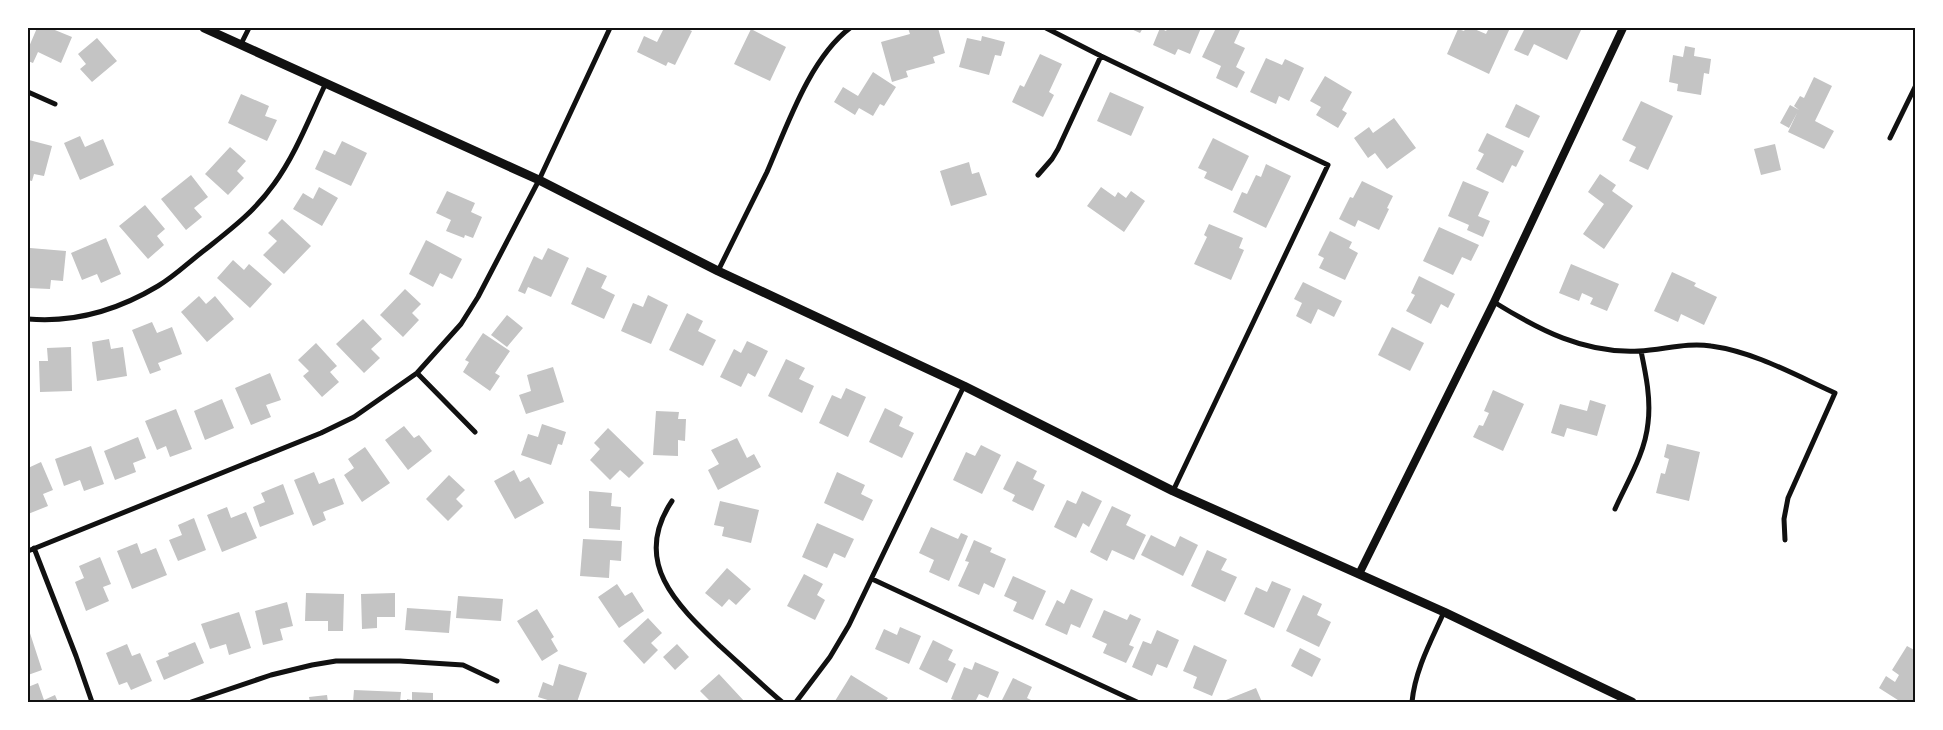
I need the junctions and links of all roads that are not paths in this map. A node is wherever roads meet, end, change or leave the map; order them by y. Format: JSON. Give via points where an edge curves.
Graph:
{"nodes":[{"id":1,"x":204,"y":28,"type":"edge"},
{"id":2,"x":249,"y":28,"type":"edge"},
{"id":3,"x":610,"y":28,"type":"edge"},
{"id":4,"x":850,"y":28,"type":"edge"},
{"id":5,"x":1046,"y":28,"type":"edge"},
{"id":6,"x":1623,"y":28,"type":"edge"},
{"id":7,"x":241,"y":44,"type":"junction"},
{"id":8,"x":1101,"y":56,"type":"junction"},
{"id":9,"x":326,"y":83,"type":"junction"},
{"id":10,"x":1916,"y":85,"type":"edge"},
{"id":11,"x":28,"y":92,"type":"edge"},
{"id":12,"x":55,"y":104,"type":"dead end"},
{"id":13,"x":1890,"y":138,"type":"dead end"},
{"id":14,"x":1038,"y":175,"type":"dead end"},
{"id":15,"x":539,"y":180,"type":"junction"},
{"id":16,"x":718,"y":271,"type":"junction"},
{"id":17,"x":1494,"y":302,"type":"junction"},
{"id":18,"x":28,"y":320,"type":"edge"},
{"id":19,"x":1641,"y":351,"type":"junction"},
{"id":20,"x":417,"y":373,"type":"junction"},
{"id":21,"x":964,"y":386,"type":"junction"},
{"id":22,"x":475,"y":432,"type":"dead end"},
{"id":23,"x":1174,"y":491,"type":"junction"},
{"id":24,"x":672,"y":501,"type":"dead end"},
{"id":25,"x":1615,"y":509,"type":"dead end"},
{"id":26,"x":1785,"y":540,"type":"dead end"},
{"id":27,"x":34,"y":548,"type":"junction"},
{"id":28,"x":28,"y":551,"type":"edge"},
{"id":29,"x":1359,"y":574,"type":"junction"},
{"id":30,"x":872,"y":579,"type":"junction"},
{"id":31,"x":1444,"y":612,"type":"junction"},
{"id":32,"x":497,"y":681,"type":"dead end"},
{"id":33,"x":92,"y":702,"type":"edge"},
{"id":34,"x":191,"y":702,"type":"edge"},
{"id":35,"x":782,"y":702,"type":"edge"},
{"id":36,"x":796,"y":702,"type":"edge"},
{"id":37,"x":1137,"y":702,"type":"edge"},
{"id":38,"x":1412,"y":702,"type":"edge"},
{"id":39,"x":1632,"y":702,"type":"edge"}],
"edges":[{"from":1,"to":7,"type":"main road"},
{"from":2,"to":7,"type":"street"},
{"from":3,"to":15,"type":"street"},
{"from":4,"to":16,"type":"street","via":[[829,46],[808,81]]},
{"from":5,"to":8,"type":"street"},
{"from":6,"to":17,"type":"street"},
{"from":7,"to":9,"type":"main road"},
{"from":8,"to":14,"type":"street","via":[[1058,149]]},
{"from":8,"to":23,"type":"street","via":[[1328,165]]},
{"from":9,"to":15,"type":"main road"},
{"from":9,"to":18,"type":"street","via":[[276,182],[242,220],[159,286],[131,301],[86,316]]},
{"from":10,"to":13,"type":"street"},
{"from":11,"to":12,"type":"street"},
{"from":15,"to":16,"type":"main road"},
{"from":15,"to":20,"type":"street","via":[[478,298],[461,324]]},
{"from":16,"to":21,"type":"main road"},
{"from":17,"to":19,"type":"street","via":[[1575,343],[1596,349]]},
{"from":17,"to":29,"type":"street"},
{"from":19,"to":25,"type":"street","via":[[1649,398],[1647,428],[1639,457]]},
{"from":19,"to":26,"type":"street","via":[[1683,345],[1730,349],[1834,393],[1790,491],[1784,519]]},
{"from":20,"to":22,"type":"street"},
{"from":20,"to":27,"type":"street","via":[[354,417],[321,433]]},
{"from":21,"to":23,"type":"main road"},
{"from":21,"to":30,"type":"street"},
{"from":23,"to":29,"type":"main road"},
{"from":24,"to":35,"type":"street","via":[[660,521],[655,543],[658,566],[671,594],[688,616]]},
{"from":27,"to":28,"type":"street"},
{"from":27,"to":33,"type":"street"},
{"from":29,"to":31,"type":"main road"},
{"from":30,"to":36,"type":"street","via":[[830,657]]},
{"from":30,"to":37,"type":"street"},
{"from":31,"to":38,"type":"street","via":[[1415,681]]},
{"from":31,"to":39,"type":"main road"},
{"from":32,"to":34,"type":"street","via":[[463,665],[400,661],[336,662],[271,675]]}]}
